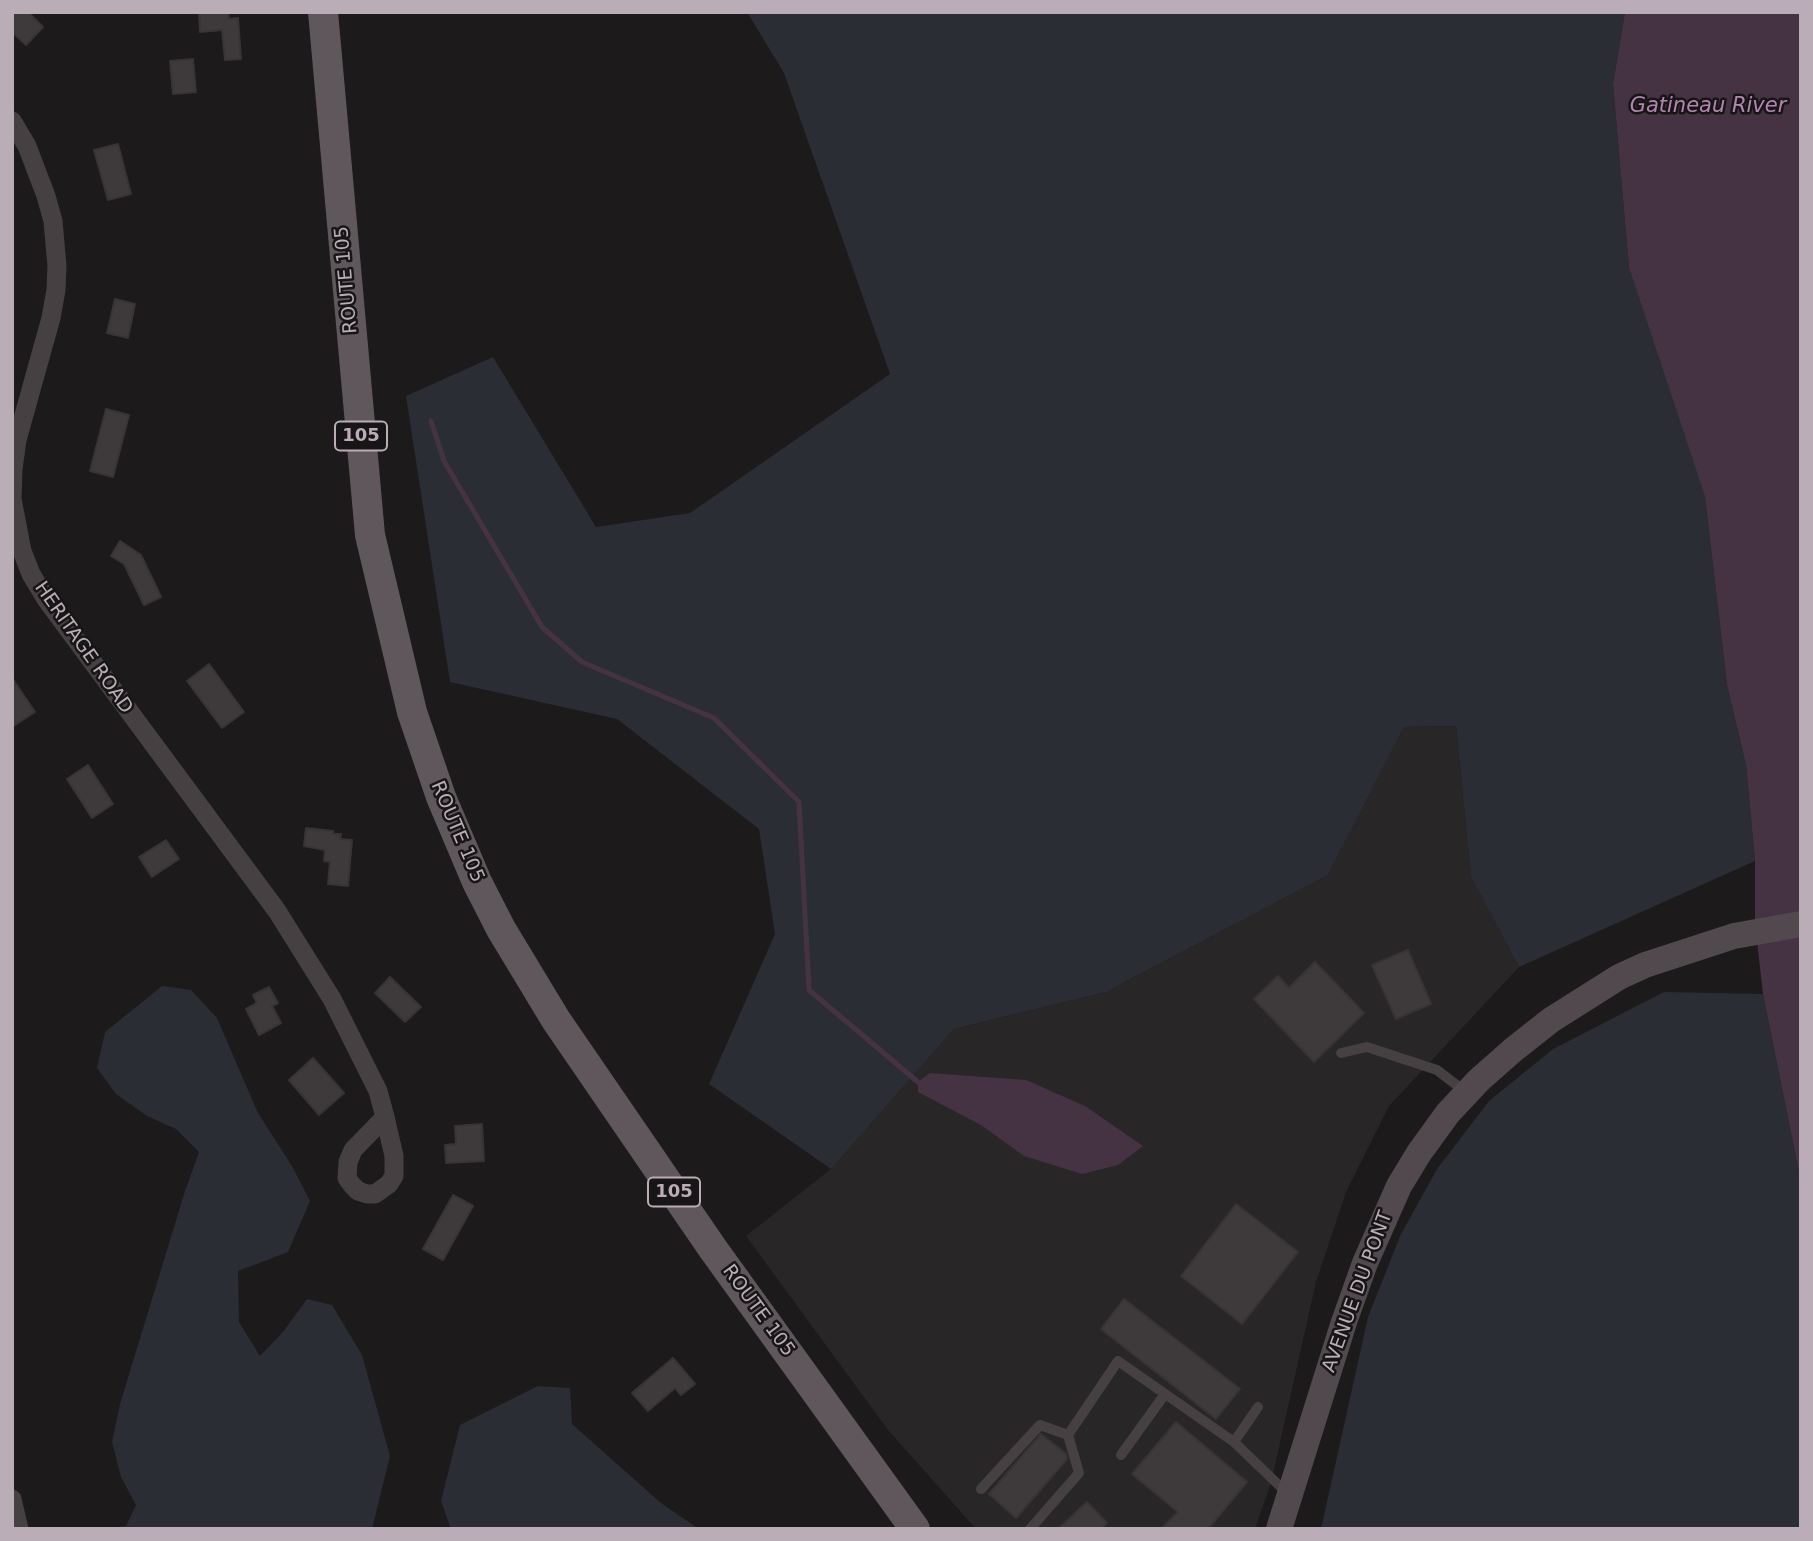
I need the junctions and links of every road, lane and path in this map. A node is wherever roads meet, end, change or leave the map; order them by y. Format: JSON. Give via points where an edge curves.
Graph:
{"nodes":[{"id":1,"x":323,"y":12,"type":"edge"},
{"id":2,"x":12,"y":121,"type":"edge"},
{"id":3,"x":1801,"y":924,"type":"edge"},
{"id":4,"x":1341,"y":1053,"type":"dead end"},
{"id":5,"x":1467,"y":1093,"type":"junction"},
{"id":6,"x":385,"y":1117,"type":"dead end"},
{"id":7,"x":1165,"y":1394,"type":"junction"},
{"id":8,"x":1258,"y":1408,"type":"dead end"},
{"id":9,"x":1068,"y":1435,"type":"junction"},
{"id":10,"x":1234,"y":1442,"type":"junction"},
{"id":11,"x":1121,"y":1455,"type":"dead end"},
{"id":12,"x":981,"y":1489,"type":"dead end"},
{"id":13,"x":1290,"y":1496,"type":"junction"},
{"id":14,"x":12,"y":1499,"type":"edge"},
{"id":15,"x":19,"y":1529,"type":"edge"},
{"id":16,"x":915,"y":1529,"type":"edge"},
{"id":17,"x":1030,"y":1529,"type":"edge"},
{"id":18,"x":1279,"y":1529,"type":"edge"}],
"edges":[{"from":1,"to":16,"type":"main road","name":"ROUTE 105","number":"105","via":[[370,535],[412,712],[441,797],[489,906],[556,1020],[713,1249]]},
{"from":2,"to":6,"type":"street","name":"HERITAGE ROAD","via":[[46,196],[57,266],[51,318],[13,469],[12,499],[22,551],[63,624],[302,948],[359,1051]]},
{"from":3,"to":5,"type":"main road","name":"AVENUE DU PONT","via":[[1734,936],[1619,977],[1551,1020]]},
{"from":4,"to":5,"type":"lane","via":[[1367,1047],[1437,1070]]},
{"from":5,"to":13,"type":"main road","name":"AVENUE DU PONT","via":[[1419,1153],[1381,1222],[1344,1322]]},
{"from":7,"to":9,"type":"lane","via":[[1118,1361]]},
{"from":7,"to":10,"type":"lane"},
{"from":7,"to":11,"type":"lane"},
{"from":8,"to":10,"type":"lane"},
{"from":9,"to":12,"type":"lane","via":[[1040,1424]]},
{"from":9,"to":17,"type":"lane","via":[[1079,1473]]},
{"from":10,"to":13,"type":"lane"},
{"from":13,"to":18,"type":"main road","name":"AVENUE DU PONT"},
{"from":14,"to":15,"type":"street"}]}
